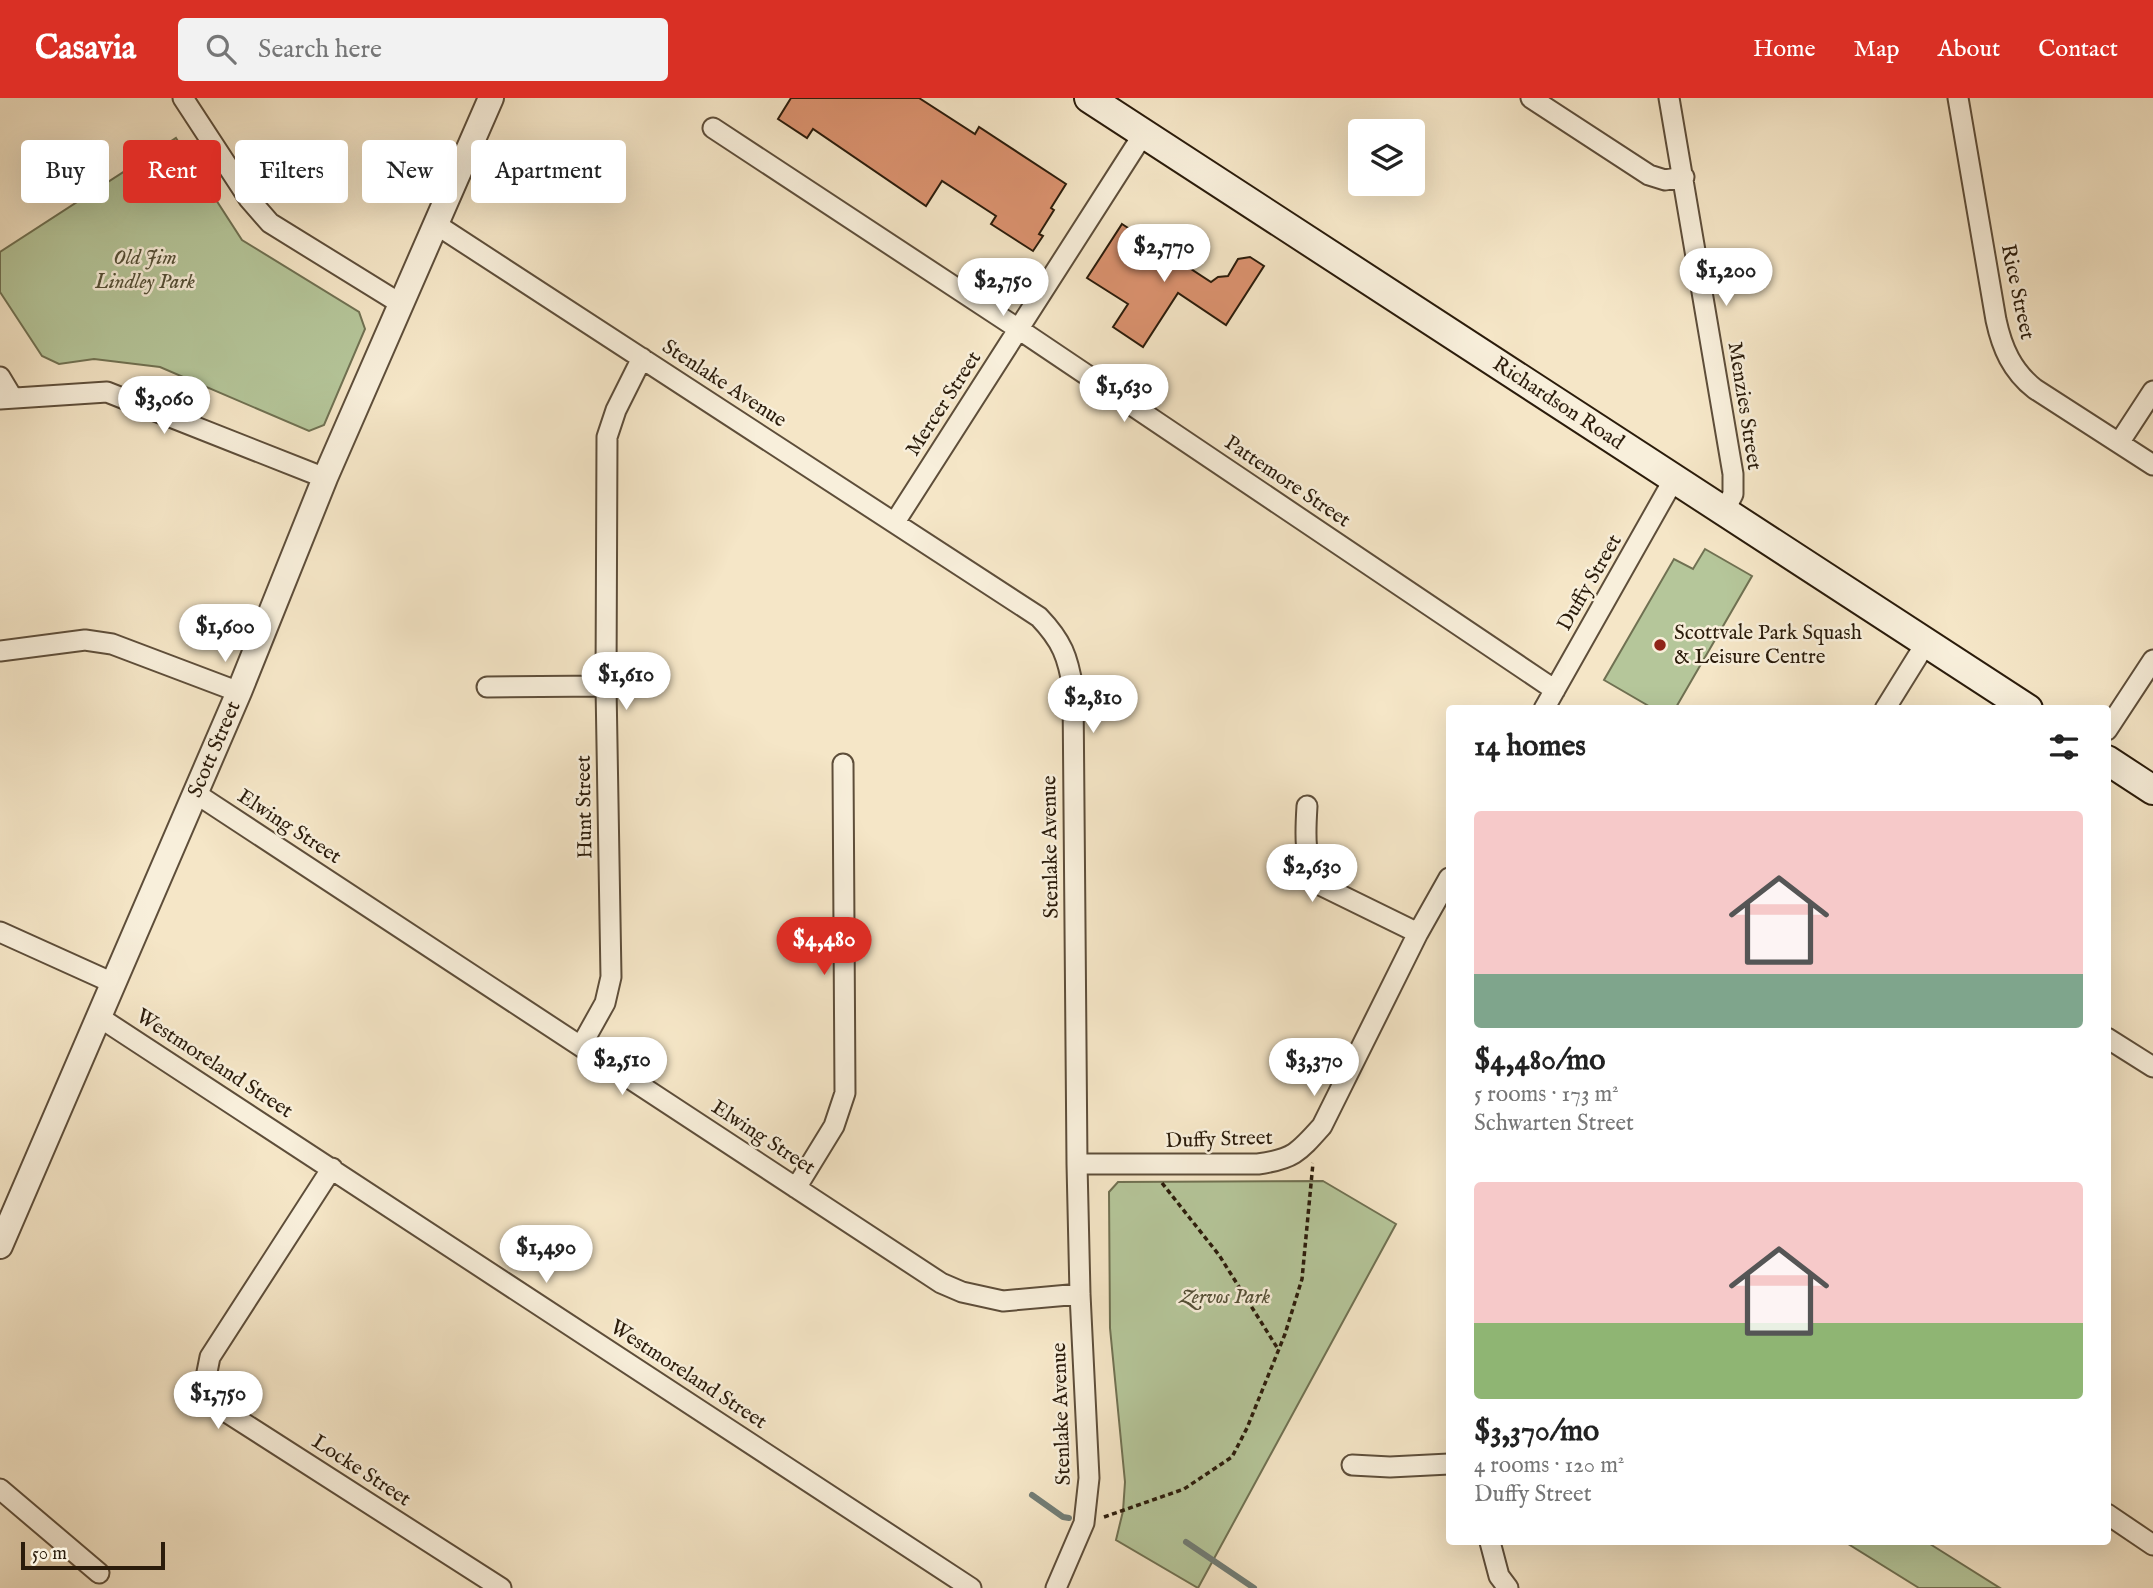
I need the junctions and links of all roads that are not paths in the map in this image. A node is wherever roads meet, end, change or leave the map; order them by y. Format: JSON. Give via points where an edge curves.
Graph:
{"nodes":[{"id":1,"x":183,"y":98,"type":"edge"},
{"id":2,"x":491,"y":98,"type":"edge"},
{"id":3,"x":1089,"y":98,"type":"edge"},
{"id":4,"x":1531,"y":98,"type":"edge"},
{"id":5,"x":1669,"y":98,"type":"edge"},
{"id":6,"x":1958,"y":98,"type":"edge"},
{"id":7,"x":713,"y":128,"type":"dead end"},
{"id":8,"x":1144,"y":134,"type":"junction"},
{"id":9,"x":1684,"y":177,"type":"junction"},
{"id":10,"x":437,"y":225,"type":"junction"},
{"id":11,"x":401,"y":304,"type":"junction"},
{"id":12,"x":1020,"y":330,"type":"junction"},
{"id":13,"x":642,"y":358,"type":"junction"},
{"id":14,"x":0,"y":377,"type":"edge"},
{"id":15,"x":2153,"y":391,"type":"edge"},
{"id":16,"x":6,"y":398,"type":"edge"},
{"id":17,"x":2119,"y":443,"type":"junction"},
{"id":18,"x":2153,"y":465,"type":"edge"},
{"id":19,"x":325,"y":478,"type":"junction"},
{"id":20,"x":1674,"y":479,"type":"junction"},
{"id":21,"x":1724,"y":512,"type":"junction"},
{"id":22,"x":895,"y":522,"type":"junction"},
{"id":23,"x":1926,"y":643,"type":"junction"},
{"id":24,"x":0,"y":651,"type":"edge"},
{"id":25,"x":2153,"y":660,"type":"edge"},
{"id":26,"x":606,"y":686,"type":"junction"},
{"id":27,"x":487,"y":687,"type":"dead end"},
{"id":28,"x":1555,"y":690,"type":"junction"},
{"id":29,"x":239,"y":692,"type":"junction"},
{"id":30,"x":1546,"y":705,"type":"edge"},
{"id":31,"x":1887,"y":705,"type":"edge"},
{"id":32,"x":2022,"y":705,"type":"edge"},
{"id":33,"x":2111,"y":724,"type":"edge"},
{"id":34,"x":2111,"y":763,"type":"edge"},
{"id":35,"x":843,"y":764,"type":"dead end"},
{"id":36,"x":2153,"y":790,"type":"edge"},
{"id":37,"x":195,"y":793,"type":"junction"},
{"id":38,"x":1307,"y":806,"type":"dead end"},
{"id":39,"x":1446,"y":883,"type":"edge"},
{"id":40,"x":0,"y":932,"type":"edge"},
{"id":41,"x":1418,"y":933,"type":"junction"},
{"id":42,"x":113,"y":982,"type":"junction"},
{"id":43,"x":99,"y":1017,"type":"junction"},
{"id":44,"x":2111,"y":1041,"type":"edge"},
{"id":45,"x":581,"y":1046,"type":"junction"},
{"id":46,"x":2153,"y":1067,"type":"edge"},
{"id":47,"x":1077,"y":1164,"type":"junction"},
{"id":48,"x":332,"y":1168,"type":"junction"},
{"id":49,"x":796,"y":1188,"type":"junction"},
{"id":50,"x":0,"y":1246,"type":"edge"},
{"id":51,"x":1080,"y":1294,"type":"junction"},
{"id":52,"x":1446,"y":1464,"type":"edge"},
{"id":53,"x":1352,"y":1465,"type":"dead end"},
{"id":54,"x":0,"y":1489,"type":"edge"},
{"id":55,"x":2111,"y":1516,"type":"edge"},
{"id":56,"x":2152,"y":1542,"type":"edge"},
{"id":57,"x":1491,"y":1545,"type":"edge"},
{"id":58,"x":99,"y":1573,"type":"dead end"},
{"id":59,"x":501,"y":1588,"type":"edge"},
{"id":60,"x":971,"y":1588,"type":"edge"},
{"id":61,"x":1056,"y":1588,"type":"edge"},
{"id":62,"x":1508,"y":1588,"type":"edge"}],
"edges":[{"from":1,"to":11,"type":"street","via":[[249,199],[270,223]]},
{"from":2,"to":10,"type":"street","name":"Scott Street"},
{"from":3,"to":8,"type":"main road","name":"Richardson Road"},
{"from":4,"to":9,"type":"street","via":[[1649,175],[1665,180]]},
{"from":5,"to":9,"type":"street","name":"Menzies Street"},
{"from":6,"to":17,"type":"street","name":"Rice Street","via":[[1996,320],[2009,360],[2035,389]]},
{"from":7,"to":12,"type":"street","name":"Pattemore Street"},
{"from":8,"to":12,"type":"street","name":"Mercer Street"},
{"from":8,"to":20,"type":"main road","name":"Richardson Road"},
{"from":9,"to":21,"type":"street","name":"Menzies Street","via":[[1733,474],[1733,494]]},
{"from":10,"to":11,"type":"street","name":"Scott Street"},
{"from":10,"to":13,"type":"street","name":"Stenlake Avenue"},
{"from":11,"to":19,"type":"street","name":"Scott Street"},
{"from":12,"to":22,"type":"street","name":"Mercer Street"},
{"from":12,"to":28,"type":"street","name":"Pattemore Street"},
{"from":13,"to":22,"type":"street","name":"Stenlake Avenue"},
{"from":13,"to":26,"type":"street","name":"Hunt Street","via":[[615,410],[607,437]]},
{"from":14,"to":16,"type":"street"},
{"from":15,"to":17,"type":"street"},
{"from":16,"to":19,"type":"street","via":[[107,392]]},
{"from":17,"to":18,"type":"street","name":"Rice Street"},
{"from":19,"to":29,"type":"street","name":"Scott Street"},
{"from":20,"to":21,"type":"main road","name":"Richardson Road"},
{"from":20,"to":28,"type":"street","name":"Duffy Street"},
{"from":21,"to":23,"type":"main road","name":"Richardson Road"},
{"from":22,"to":47,"type":"street","name":"Stenlake Avenue","via":[[1039,617],[1058,636],[1069,666],[1073,689]]},
{"from":23,"to":31,"type":"street"},
{"from":23,"to":32,"type":"main road","name":"Richardson Road"},
{"from":24,"to":29,"type":"street","via":[[85,639],[112,644]]},
{"from":25,"to":33,"type":"street"},
{"from":26,"to":27,"type":"street"},
{"from":26,"to":45,"type":"street","name":"Hunt Street","via":[[611,977],[605,1003]]},
{"from":28,"to":30,"type":"street","name":"Duffy Street"},
{"from":29,"to":37,"type":"street","name":"Scott Street"},
{"from":34,"to":36,"type":"main road"},
{"from":35,"to":49,"type":"street","via":[[845,1093],[834,1126]]},
{"from":37,"to":42,"type":"street","name":"Scott Street"},
{"from":37,"to":45,"type":"street","name":"Elwing Street"},
{"from":38,"to":41,"type":"street","via":[[1307,860],[1318,884]]},
{"from":39,"to":41,"type":"street","name":"Duffy Street"},
{"from":40,"to":42,"type":"street"},
{"from":41,"to":47,"type":"street","name":"Duffy Street","via":[[1322,1126],[1286,1160]]},
{"from":42,"to":43,"type":"street","name":"Scott Street"},
{"from":43,"to":48,"type":"street","name":"Westmoreland Street"},
{"from":43,"to":50,"type":"street","name":"Scott Street"},
{"from":44,"to":46,"type":"street"},
{"from":45,"to":49,"type":"street","name":"Elwing Street"},
{"from":47,"to":51,"type":"street","name":"Stenlake Avenue"},
{"from":48,"to":59,"type":"street","name":"Locke Street","via":[[210,1357],[206,1377],[220,1408]]},
{"from":48,"to":60,"type":"street","name":"Westmoreland Street"},
{"from":49,"to":51,"type":"street","name":"Elwing Street","via":[[941,1283],[962,1292],[1003,1301]]},
{"from":51,"to":61,"type":"street","name":"Stenlake Avenue","via":[[1089,1479],[1084,1523]]},
{"from":52,"to":53,"type":"street"},
{"from":54,"to":58,"type":"street"},
{"from":55,"to":56,"type":"street"},
{"from":57,"to":62,"type":"street","via":[[1499,1576]]}]}
